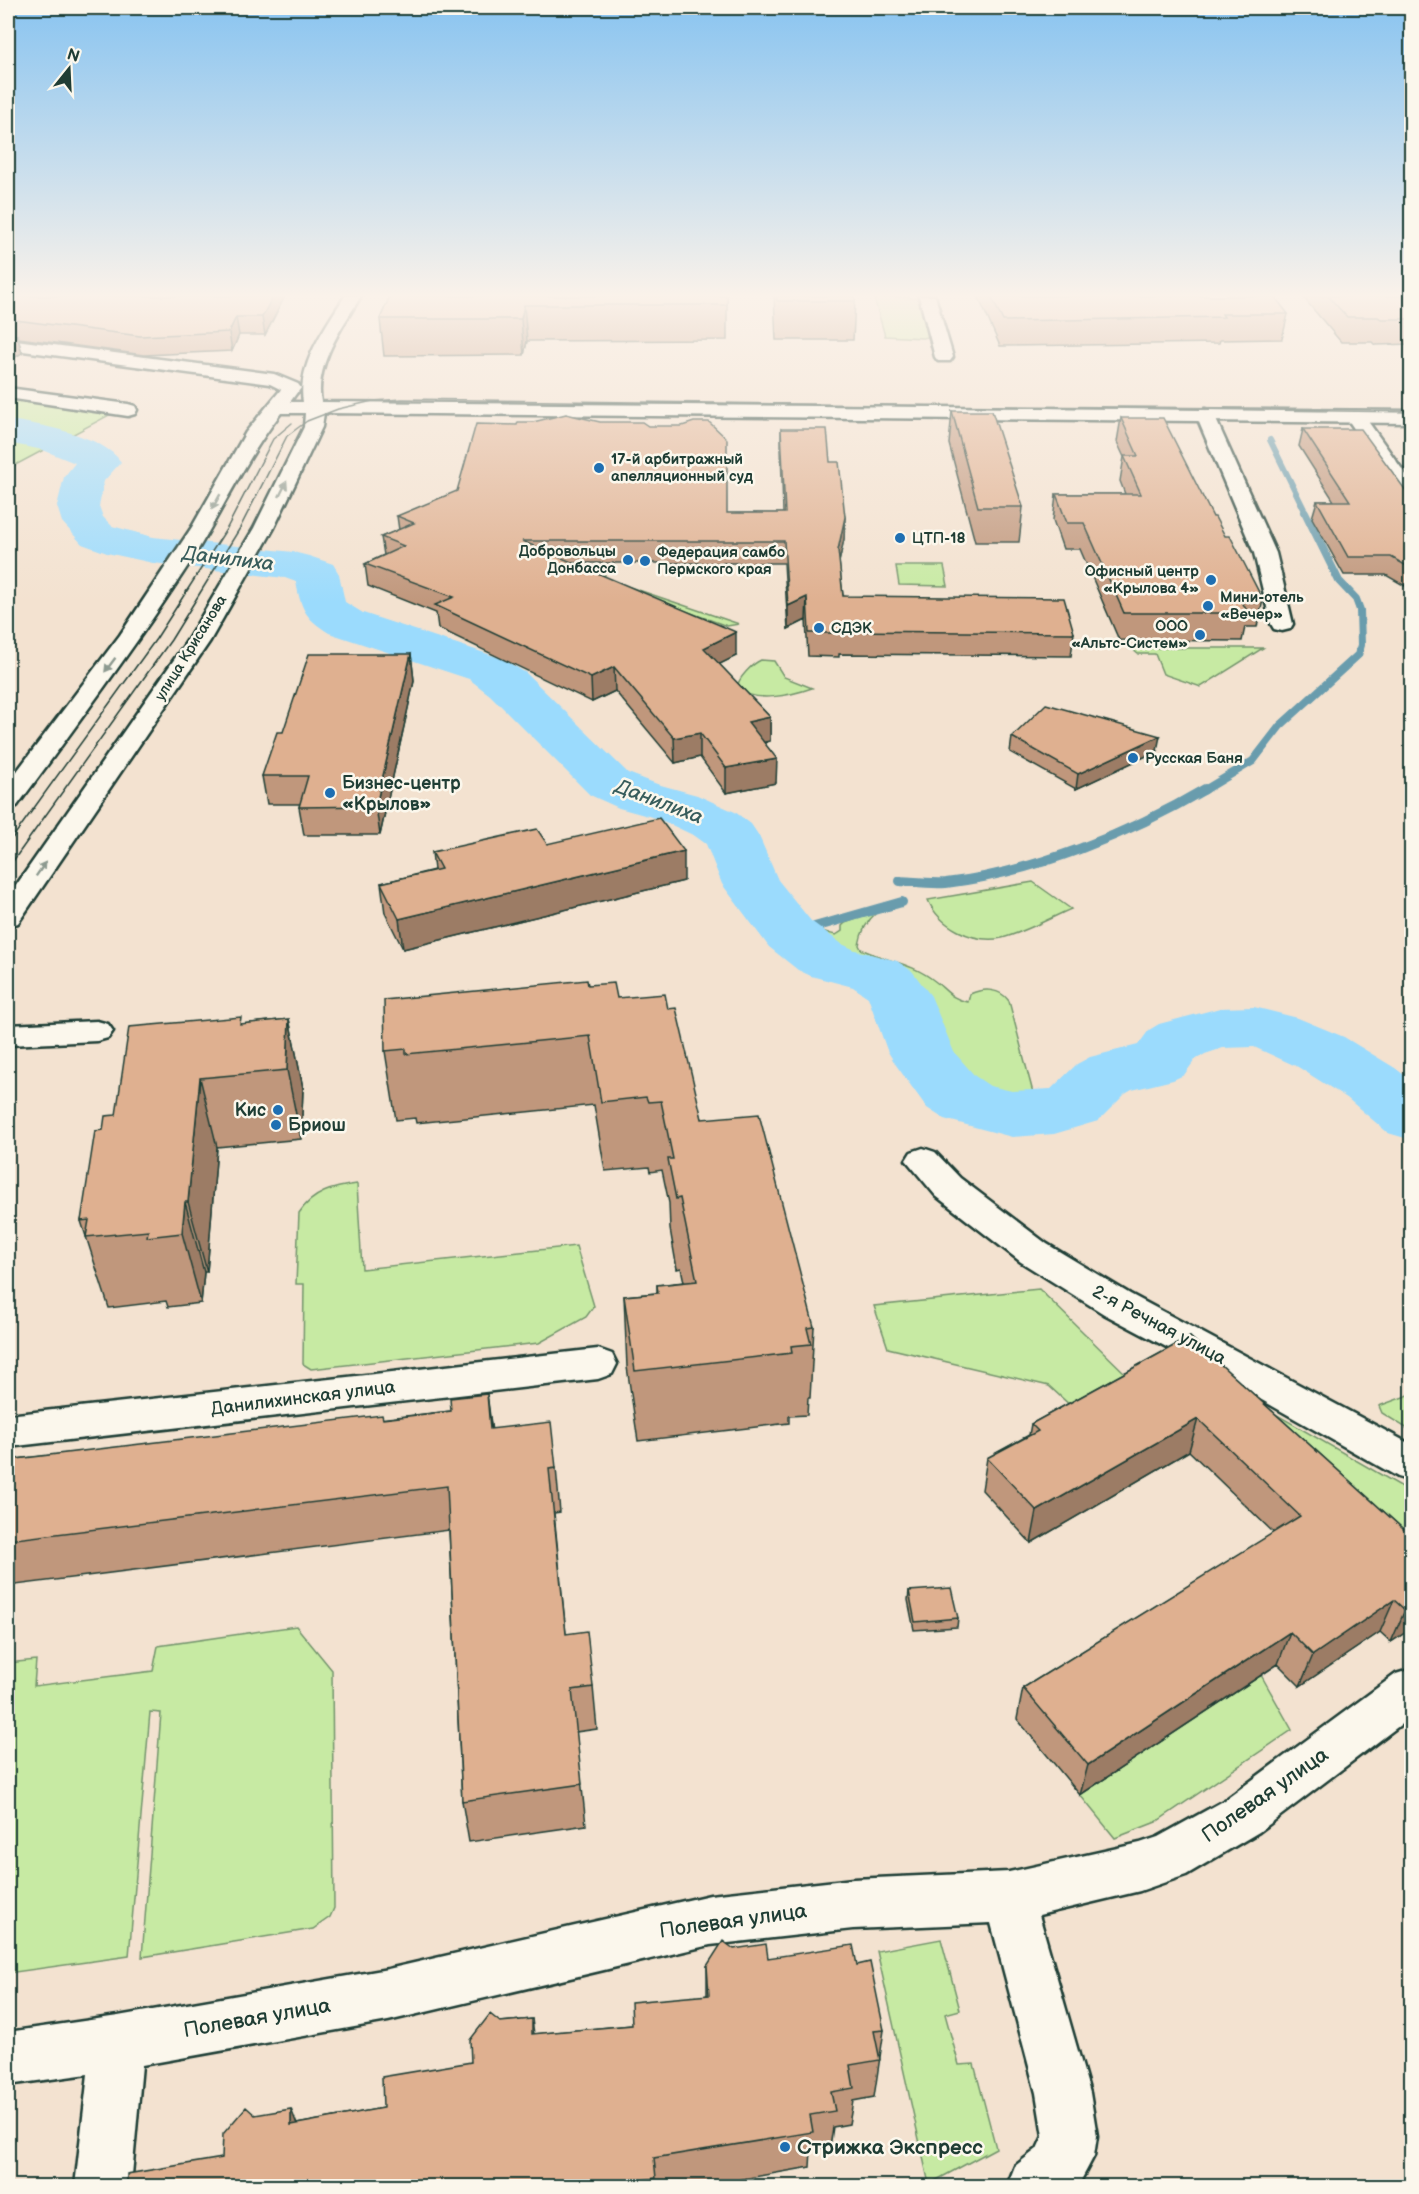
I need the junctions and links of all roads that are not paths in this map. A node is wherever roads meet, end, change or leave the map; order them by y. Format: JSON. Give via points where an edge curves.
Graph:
{"nodes":[{"id":1,"x":46,"y":398,"type":"edge"},
{"id":2,"x":283,"y":398,"type":"edge"},
{"id":3,"x":313,"y":398,"type":"edge"},
{"id":4,"x":1035,"y":398,"type":"edge"},
{"id":5,"x":1412,"y":404,"type":"edge"},
{"id":6,"x":275,"y":407,"type":"junction"},
{"id":7,"x":315,"y":408,"type":"junction"},
{"id":8,"x":128,"y":410,"type":"dead end"},
{"id":9,"x":1205,"y":415,"type":"junction"},
{"id":10,"x":1354,"y":417,"type":"junction"},
{"id":11,"x":1412,"y":417,"type":"edge"},
{"id":12,"x":1412,"y":498,"type":"edge"},
{"id":13,"x":1282,"y":624,"type":"dead end"},
{"id":14,"x":8,"y":800,"type":"edge"},
{"id":15,"x":8,"y":917,"type":"edge"},
{"id":16,"x":97,"y":1031,"type":"dead end"},
{"id":17,"x":8,"y":1035,"type":"edge"},
{"id":18,"x":923,"y":1160,"type":"dead end"},
{"id":19,"x":598,"y":1364,"type":"dead end"},
{"id":20,"x":8,"y":1431,"type":"edge"},
{"id":21,"x":1412,"y":1465,"type":"edge"},
{"id":22,"x":1412,"y":1689,"type":"edge"},
{"id":23,"x":1009,"y":1897,"type":"junction"},
{"id":24,"x":118,"y":2043,"type":"junction"},
{"id":25,"x":8,"y":2059,"type":"edge"},
{"id":26,"x":103,"y":2187,"type":"edge"},
{"id":27,"x":1035,"y":2187,"type":"edge"}],
"edges":[{"from":1,"to":8,"type":"main road"},
{"from":2,"to":6,"type":"main road","name":"улица Крисанова"},
{"from":3,"to":7,"type":"main road","name":"улица Крисанова"},
{"from":4,"to":5,"type":"main road"},
{"from":6,"to":7,"type":"main road"},
{"from":6,"to":14,"type":"main road","name":"улица Крисанова","one_way":true,"via":[[244,450],[202,527],[129,639]]},
{"from":7,"to":9,"type":"main road"},
{"from":15,"to":7,"type":"main road","name":"улица Крисанова","one_way":true,"via":[[198,641],[264,528],[313,427]]},
{"from":9,"to":10,"type":"main road"},
{"from":9,"to":13,"type":"main road","via":[[1265,553]]},
{"from":10,"to":11,"type":"main road"},
{"from":10,"to":12,"type":"main road"},
{"from":16,"to":17,"type":"main road"},
{"from":18,"to":21,"type":"main road","name":"2-я Речная улица","via":[[948,1187],[1034,1253],[1117,1304]]},
{"from":19,"to":20,"type":"main road","name":"Данилихинская улица"},
{"from":22,"to":23,"type":"main road","name":"Полевая улица","via":[[1242,1816],[1169,1858]]},
{"from":23,"to":24,"type":"main road","name":"Полевая улица","via":[[853,1904],[711,1920],[388,1995]]},
{"from":23,"to":27,"type":"main road","via":[[1063,2093],[1070,2136],[1066,2156]]},
{"from":24,"to":25,"type":"main road","name":"Полевая улица"},
{"from":24,"to":26,"type":"main road"}]}
